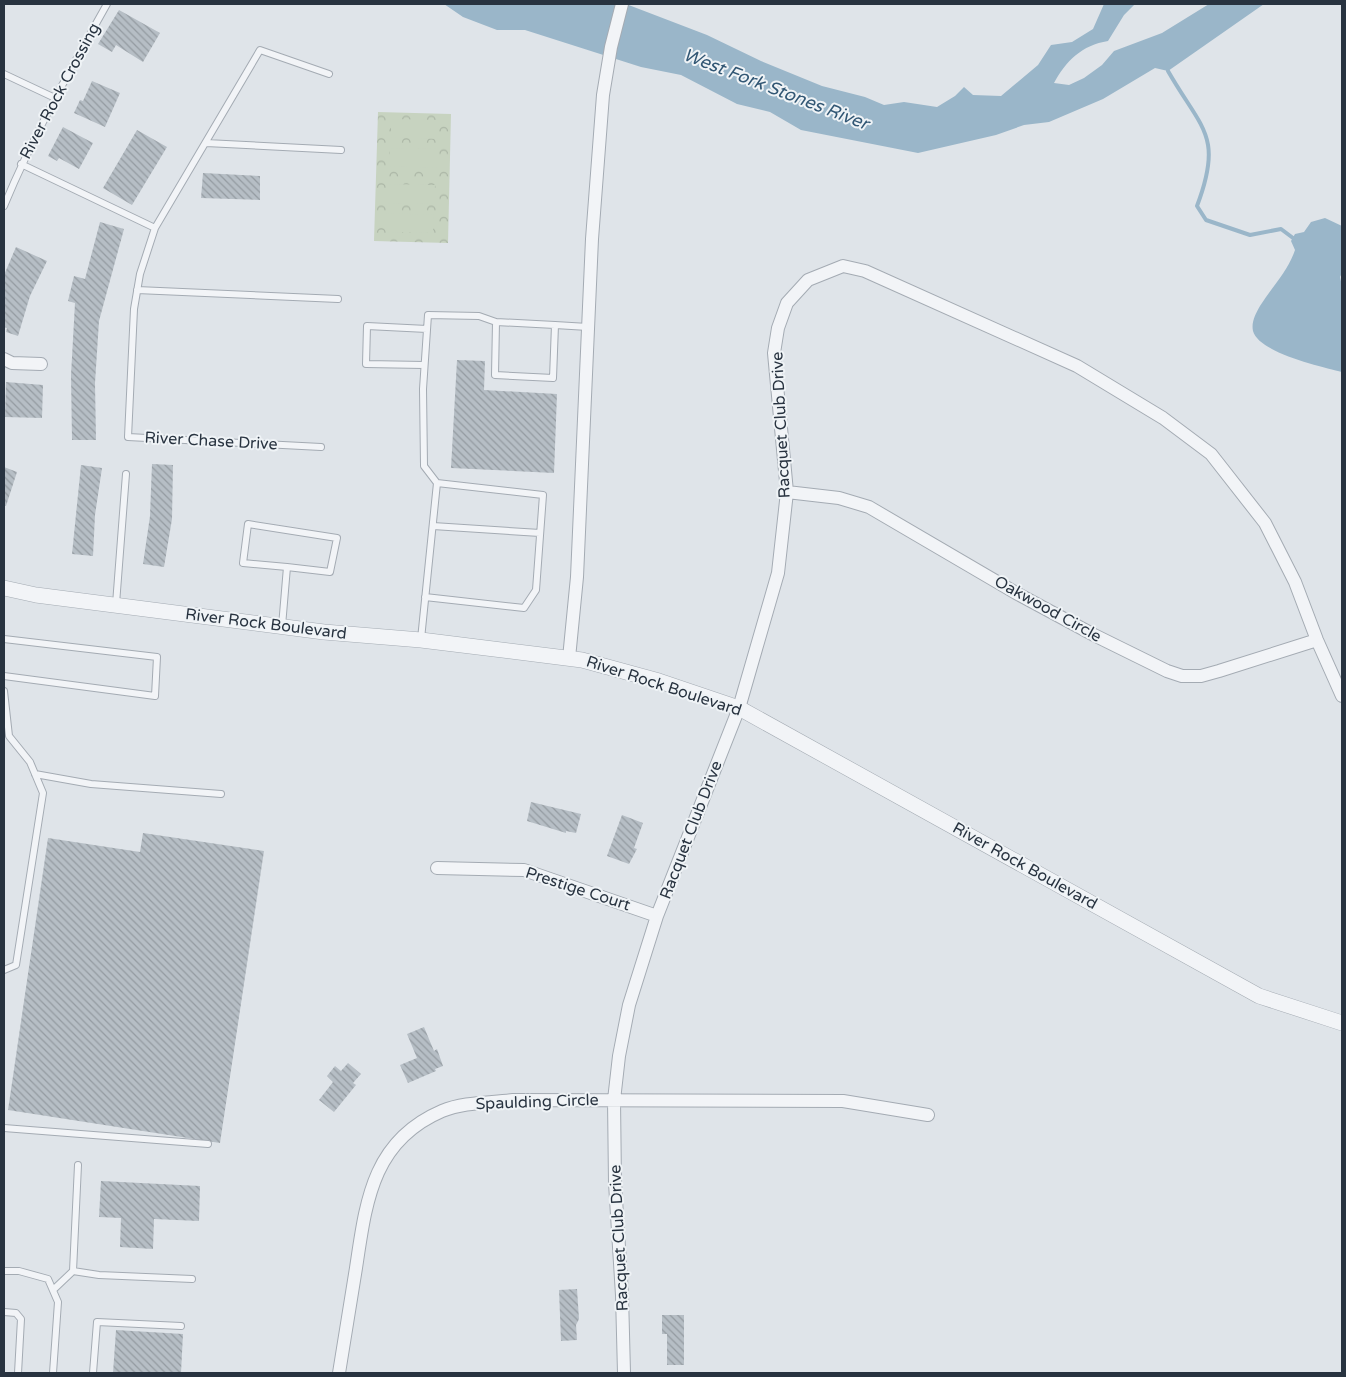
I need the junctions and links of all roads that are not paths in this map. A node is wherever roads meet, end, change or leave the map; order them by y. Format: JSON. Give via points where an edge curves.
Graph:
{"nodes":[{"id":1,"x":107,"y":4,"type":"edge"},
{"id":2,"x":622,"y":4,"type":"edge"},
{"id":3,"x":4,"y":74,"type":"edge"},
{"id":4,"x":329,"y":74,"type":"dead end"},
{"id":5,"x":54,"y":98,"type":"junction"},
{"id":6,"x":206,"y":143,"type":"junction"},
{"id":7,"x":341,"y":150,"type":"dead end"},
{"id":8,"x":22,"y":164,"type":"junction"},
{"id":9,"x":4,"y":206,"type":"edge"},
{"id":10,"x":155,"y":228,"type":"junction"},
{"id":11,"x":137,"y":290,"type":"junction"},
{"id":12,"x":338,"y":300,"type":"dead end"},
{"id":13,"x":496,"y":322,"type":"junction"},
{"id":14,"x":555,"y":325,"type":"junction"},
{"id":15,"x":588,"y":327,"type":"junction"},
{"id":16,"x":427,"y":329,"type":"junction"},
{"id":17,"x":4,"y":359,"type":"edge"},
{"id":18,"x":40,"y":364,"type":"dead end"},
{"id":19,"x":424,"y":365,"type":"junction"},
{"id":20,"x":321,"y":447,"type":"dead end"},
{"id":21,"x":126,"y":474,"type":"dead end"},
{"id":22,"x":437,"y":483,"type":"junction"},
{"id":23,"x":787,"y":492,"type":"junction"},
{"id":24,"x":433,"y":526,"type":"junction"},
{"id":25,"x":540,"y":533,"type":"junction"},
{"id":26,"x":287,"y":567,"type":"junction"},
{"id":27,"x":4,"y":588,"type":"edge"},
{"id":28,"x":425,"y":597,"type":"junction"},
{"id":29,"x":115,"y":606,"type":"junction"},
{"id":30,"x":282,"y":627,"type":"junction"},
{"id":31,"x":4,"y":639,"type":"edge"},
{"id":32,"x":421,"y":640,"type":"junction"},
{"id":33,"x":1317,"y":640,"type":"junction"},
{"id":34,"x":569,"y":658,"type":"junction"},
{"id":35,"x":4,"y":676,"type":"edge"},
{"id":36,"x":4,"y":691,"type":"edge"},
{"id":37,"x":1342,"y":696,"type":"edge"},
{"id":38,"x":739,"y":708,"type":"junction"},
{"id":39,"x":35,"y":774,"type":"junction"},
{"id":40,"x":220,"y":794,"type":"dead end"},
{"id":41,"x":437,"y":868,"type":"dead end"},
{"id":42,"x":658,"y":916,"type":"junction"},
{"id":43,"x":4,"y":970,"type":"edge"},
{"id":44,"x":1342,"y":1023,"type":"edge"},
{"id":45,"x":614,"y":1100,"type":"junction"},
{"id":46,"x":928,"y":1115,"type":"dead end"},
{"id":47,"x":4,"y":1128,"type":"edge"},
{"id":48,"x":208,"y":1144,"type":"dead end"},
{"id":49,"x":78,"y":1165,"type":"dead end"},
{"id":50,"x":4,"y":1271,"type":"edge"},
{"id":51,"x":73,"y":1271,"type":"junction"},
{"id":52,"x":192,"y":1279,"type":"dead end"},
{"id":53,"x":53,"y":1290,"type":"junction"},
{"id":54,"x":4,"y":1312,"type":"edge"},
{"id":55,"x":181,"y":1326,"type":"dead end"},
{"id":56,"x":18,"y":1373,"type":"edge"},
{"id":57,"x":54,"y":1373,"type":"edge"},
{"id":58,"x":93,"y":1373,"type":"edge"},
{"id":59,"x":340,"y":1373,"type":"edge"},
{"id":60,"x":624,"y":1373,"type":"edge"}],
"edges":[{"from":1,"to":5,"type":"lane","name":"River Rock Crossing"},
{"from":2,"to":15,"type":"street","via":[[603,95]]},
{"from":3,"to":5,"type":"lane"},
{"from":4,"to":6,"type":"lane","name":"River Chase Drive","via":[[260,50]]},
{"from":5,"to":8,"type":"lane","name":"River Rock Crossing"},
{"from":6,"to":7,"type":"lane"},
{"from":6,"to":10,"type":"lane","name":"River Chase Drive"},
{"from":8,"to":9,"type":"lane","name":"River Rock Crossing"},
{"from":8,"to":10,"type":"lane"},
{"from":10,"to":11,"type":"lane","name":"River Chase Drive"},
{"from":11,"to":12,"type":"lane"},
{"from":11,"to":20,"type":"lane","name":"River Chase Drive","via":[[128,437]]},
{"from":13,"to":14,"type":"lane"},
{"from":13,"to":14,"type":"lane","via":[[495,375],[552,378]]},
{"from":13,"to":16,"type":"lane","via":[[479,316],[428,315]]},
{"from":14,"to":15,"type":"lane"},
{"from":15,"to":34,"type":"street","via":[[577,577]]},
{"from":16,"to":19,"type":"lane"},
{"from":16,"to":19,"type":"lane","via":[[367,326],[366,364]]},
{"from":17,"to":18,"type":"street"},
{"from":19,"to":22,"type":"lane","via":[[424,466]]},
{"from":21,"to":29,"type":"lane"},
{"from":22,"to":24,"type":"lane"},
{"from":22,"to":25,"type":"lane","via":[[543,495]]},
{"from":23,"to":33,"type":"street","name":"Oakwood Circle","via":[[839,498],[869,507],[1016,593],[1166,671],[1182,676],[1201,676]]},
{"from":23,"to":33,"type":"street","name":"Racquet Club Drive","via":[[774,353],[778,328],[787,303],[808,280],[843,266],[865,271],[1077,366],[1163,418],[1211,454],[1265,524],[1296,582]]},
{"from":23,"to":38,"type":"street","name":"Racquet Club Drive","via":[[778,573]]},
{"from":24,"to":25,"type":"lane"},
{"from":24,"to":28,"type":"lane"},
{"from":25,"to":28,"type":"lane","via":[[536,590],[524,608]]},
{"from":26,"to":26,"type":"lane","via":[[243,563],[248,524],[336,538],[330,572]]},
{"from":26,"to":30,"type":"lane"},
{"from":27,"to":29,"type":"street","name":"River Rock Boulevard"},
{"from":28,"to":32,"type":"lane"},
{"from":29,"to":30,"type":"street","name":"River Rock Boulevard"},
{"from":30,"to":32,"type":"street","name":"River Rock Boulevard"},
{"from":31,"to":35,"type":"lane","via":[[158,657],[155,696]]},
{"from":32,"to":34,"type":"street","name":"River Rock Boulevard"},
{"from":33,"to":37,"type":"street","name":"Racquet Club Drive"},
{"from":34,"to":38,"type":"street","name":"River Rock Boulevard","via":[[659,681]]},
{"from":36,"to":39,"type":"lane","via":[[8,736],[30,762]]},
{"from":38,"to":42,"type":"street","name":"Racquet Club Drive"},
{"from":38,"to":44,"type":"street","name":"River Rock Boulevard","via":[[1259,996]]},
{"from":39,"to":40,"type":"lane","via":[[91,784]]},
{"from":39,"to":43,"type":"lane","via":[[43,793],[16,965]]},
{"from":41,"to":42,"type":"street","name":"Prestige Court","via":[[524,870]]},
{"from":42,"to":45,"type":"street","name":"Racquet Club Drive","via":[[629,1005]]},
{"from":45,"to":46,"type":"street","name":"Spaulding Circle","via":[[843,1101]]},
{"from":45,"to":59,"type":"street","name":"Spaulding Circle","via":[[513,1100],[462,1105],[442,1111],[406,1134],[390,1151],[374,1178],[365,1209]]},
{"from":45,"to":60,"type":"street","name":"Racquet Club Drive"},
{"from":47,"to":48,"type":"lane"},
{"from":49,"to":51,"type":"lane"},
{"from":50,"to":53,"type":"lane","via":[[48,1279]]},
{"from":51,"to":52,"type":"lane"},
{"from":51,"to":53,"type":"lane"},
{"from":53,"to":57,"type":"lane","via":[[58,1302]]},
{"from":54,"to":56,"type":"lane","via":[[18,1314],[21,1319]]},
{"from":55,"to":58,"type":"lane","via":[[97,1322]]}]}
